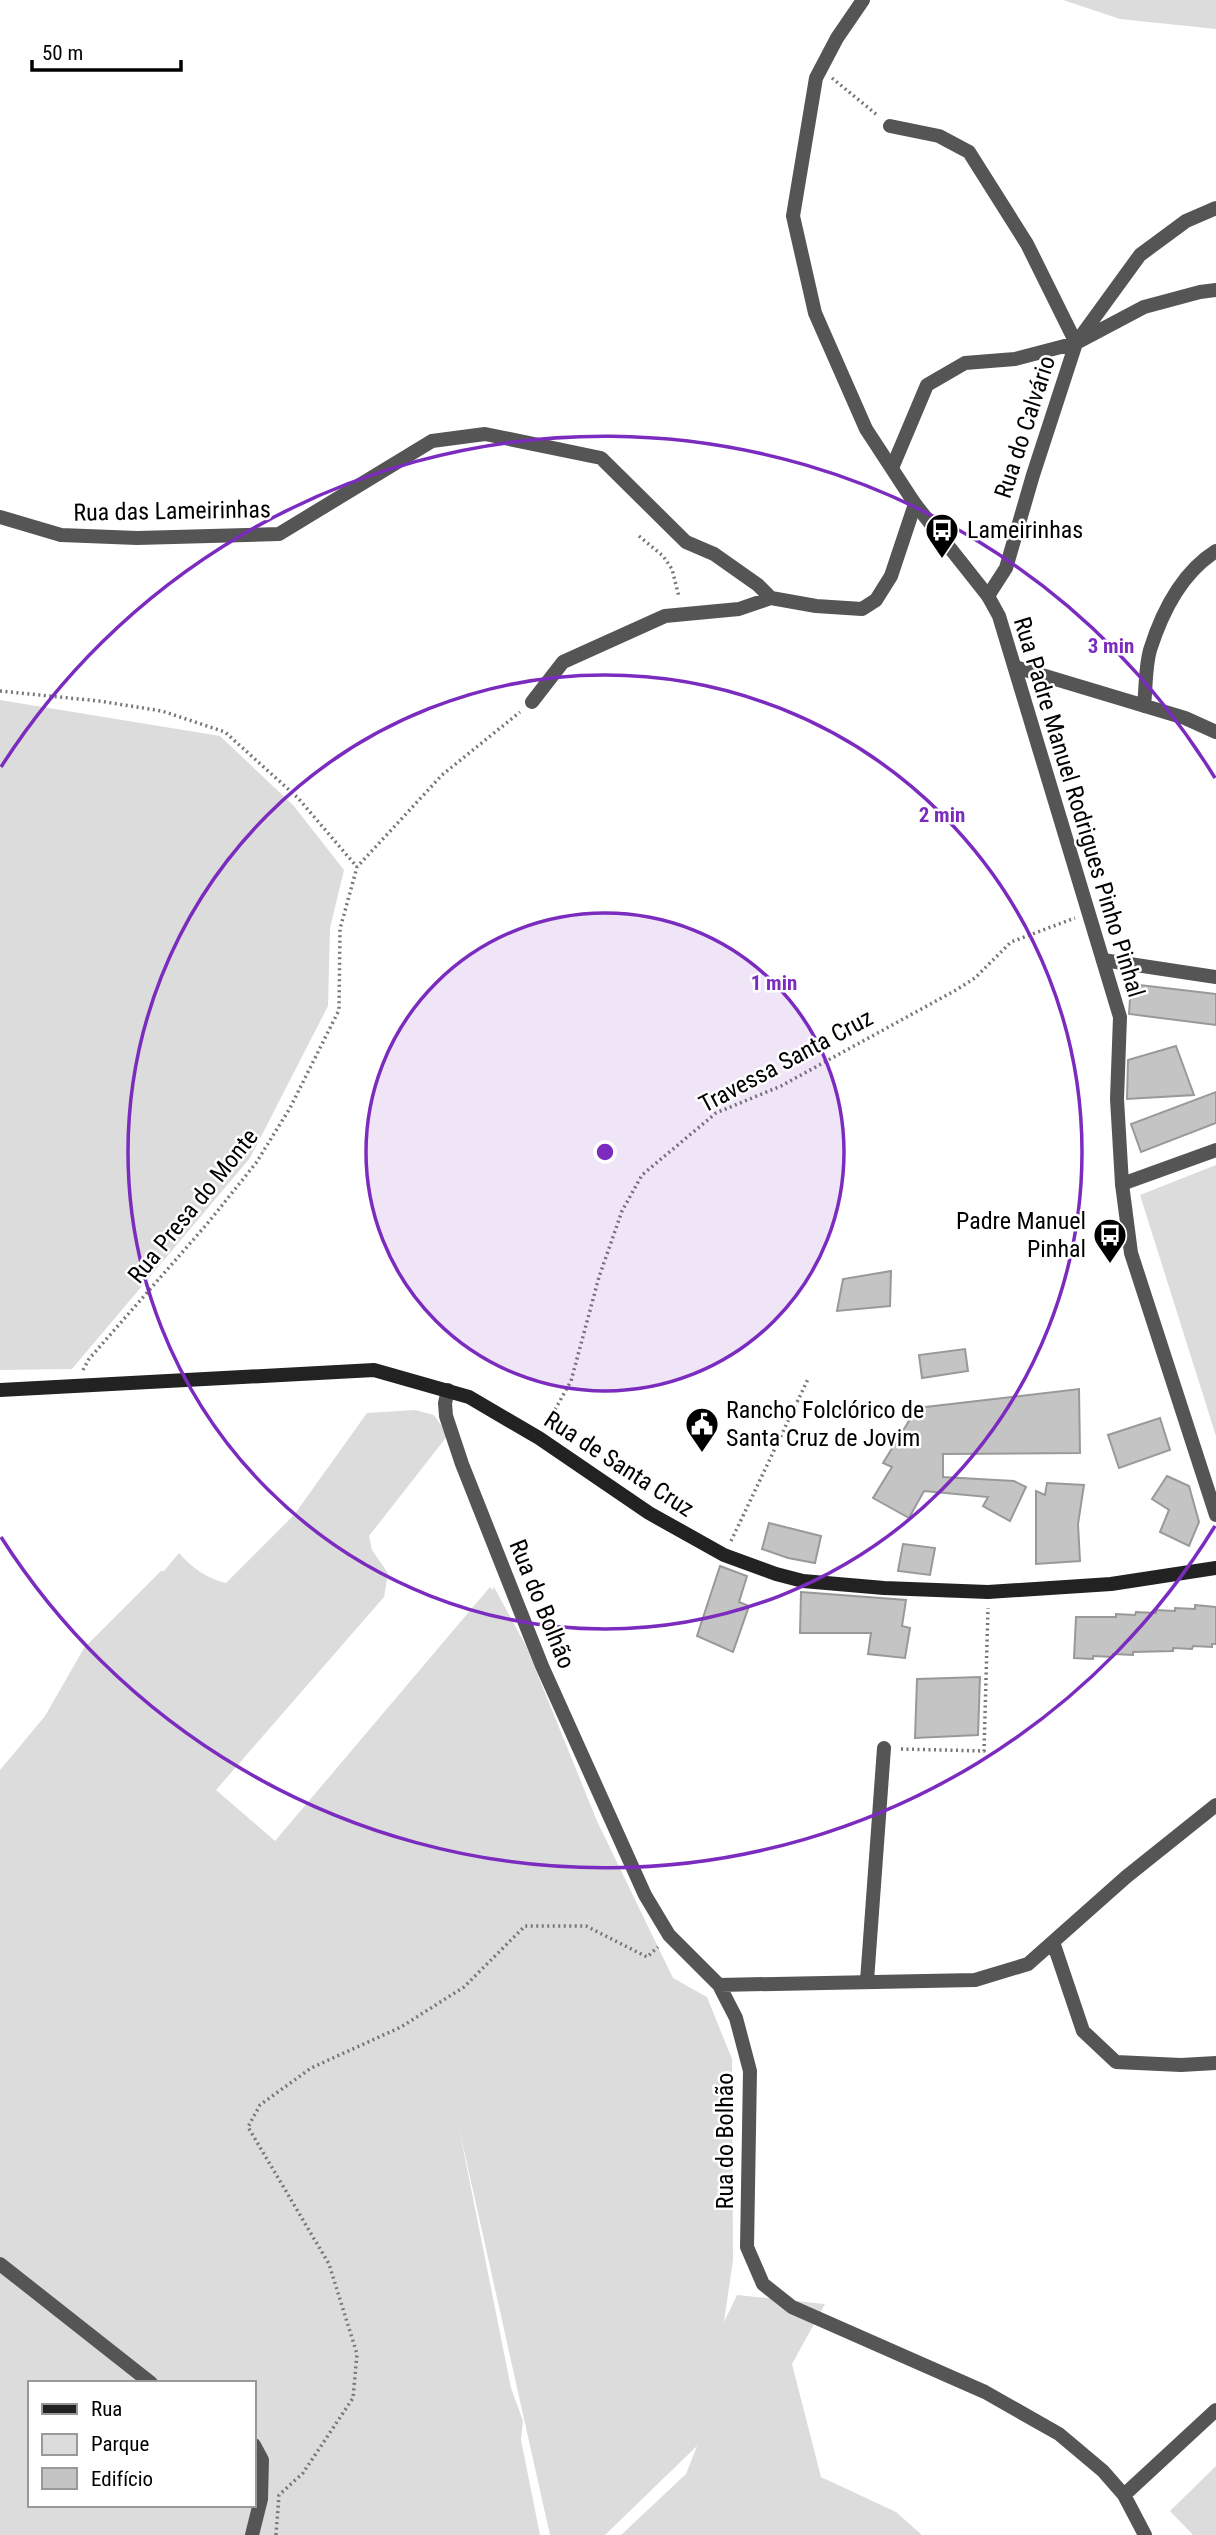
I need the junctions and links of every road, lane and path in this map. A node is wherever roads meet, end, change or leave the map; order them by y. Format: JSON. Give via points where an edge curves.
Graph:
{"nodes":[{"id":1,"x":863,"y":0,"type":"edge"},
{"id":2,"x":822,"y":67,"type":"junction"},
{"id":3,"x":890,"y":125,"type":"joint"},
{"id":4,"x":1216,"y":208,"type":"edge"},
{"id":5,"x":1216,"y":290,"type":"edge"},
{"id":6,"x":1076,"y":343,"type":"junction"},
{"id":7,"x":892,"y":468,"type":"junction"},
{"id":8,"x":915,"y":504,"type":"junction"},
{"id":9,"x":0,"y":517,"type":"edge"},
{"id":10,"x":639,"y":536,"type":"dead end"},
{"id":11,"x":1216,"y":551,"type":"edge"},
{"id":12,"x":988,"y":596,"type":"junction"},
{"id":13,"x":771,"y":598,"type":"junction"},
{"id":14,"x":696,"y":613,"type":"junction"},
{"id":15,"x":1015,"y":667,"type":"junction"},
{"id":16,"x":0,"y":691,"type":"edge"},
{"id":17,"x":532,"y":702,"type":"joint"},
{"id":18,"x":1144,"y":706,"type":"junction"},
{"id":19,"x":1216,"y":732,"type":"edge"},
{"id":20,"x":357,"y":867,"type":"junction"},
{"id":21,"x":1088,"y":913,"type":"junction"},
{"id":22,"x":1103,"y":960,"type":"junction"},
{"id":23,"x":1216,"y":977,"type":"edge"},
{"id":24,"x":1216,"y":1150,"type":"edge"},
{"id":25,"x":1122,"y":1184,"type":"junction"},
{"id":26,"x":809,"y":1377,"type":"dead end"},
{"id":27,"x":76,"y":1385,"type":"junction"},
{"id":28,"x":0,"y":1390,"type":"edge"},
{"id":29,"x":448,"y":1390,"type":"junction"},
{"id":30,"x":538,"y":1438,"type":"junction"},
{"id":31,"x":1216,"y":1515,"type":"edge"},
{"id":32,"x":724,"y":1555,"type":"junction"},
{"id":33,"x":1216,"y":1568,"type":"edge"},
{"id":34,"x":988,"y":1592,"type":"junction"},
{"id":35,"x":884,"y":1748,"type":"joint"},
{"id":36,"x":1216,"y":1805,"type":"edge"},
{"id":37,"x":669,"y":1936,"type":"junction"},
{"id":38,"x":1053,"y":1942,"type":"junction"},
{"id":39,"x":867,"y":1981,"type":"junction"},
{"id":40,"x":719,"y":1985,"type":"junction"},
{"id":41,"x":1216,"y":2063,"type":"edge"},
{"id":42,"x":0,"y":2264,"type":"edge"},
{"id":43,"x":148,"y":2381,"type":"edge"},
{"id":44,"x":1216,"y":2410,"type":"edge"},
{"id":45,"x":256,"y":2448,"type":"edge"},
{"id":46,"x":1124,"y":2495,"type":"junction"},
{"id":47,"x":252,"y":2535,"type":"edge"},
{"id":48,"x":276,"y":2535,"type":"edge"},
{"id":49,"x":1145,"y":2535,"type":"edge"}],
"edges":[{"from":1,"to":2,"type":"street","name":"Rua Padre Manuel Rodrigues Pinho Pinhal"},
{"from":2,"to":3,"type":"path"},
{"from":2,"to":7,"type":"street","name":"Rua Padre Manuel Rodrigues Pinho Pinhal","via":[[816,78],[793,216],[815,313],[866,429]]},
{"from":3,"to":6,"type":"street","via":[[939,136],[969,152],[1027,244]]},
{"from":4,"to":6,"type":"street","via":[[1186,220],[1140,255]]},
{"from":5,"to":6,"type":"street","via":[[1144,307]]},
{"from":6,"to":7,"type":"street","name":"Rua do Calvário","via":[[1015,359],[965,362],[927,385]]},
{"from":6,"to":12,"type":"street","name":"Rua do Calvário","via":[[1006,568]]},
{"from":7,"to":8,"type":"street","name":"Rua Padre Manuel Rodrigues Pinho Pinhal"},
{"from":8,"to":12,"type":"street","name":"Rua Padre Manuel Rodrigues Pinho Pinhal"},
{"from":8,"to":13,"type":"street","via":[[891,576],[869,605],[839,608]]},
{"from":9,"to":13,"type":"street","name":"Rua das Lameirinhas","via":[[61,536],[279,534],[432,441],[485,434],[601,458],[686,542],[714,554]]},
{"from":10,"to":14,"type":"path","via":[[663,556],[682,603]]},
{"from":11,"to":18,"type":"street","via":[[1199,562],[1173,594],[1150,652]]},
{"from":12,"to":15,"type":"street","name":"Rua Padre Manuel Rodrigues Pinho Pinhal"},
{"from":13,"to":14,"type":"street","via":[[739,609]]},
{"from":14,"to":17,"type":"street","via":[[665,616],[563,662]]},
{"from":15,"to":18,"type":"street"},
{"from":15,"to":21,"type":"street","name":"Rua Padre Manuel Rodrigues Pinho Pinhal"},
{"from":16,"to":20,"type":"path","via":[[162,711],[225,732],[298,798]]},
{"from":17,"to":20,"type":"path","name":"Rua Presa do Monte","via":[[442,775]]},
{"from":18,"to":19,"type":"street"},
{"from":20,"to":27,"type":"path","name":"Rua Presa do Monte","via":[[340,929],[339,1010],[290,1108],[256,1163],[89,1359]]},
{"from":21,"to":22,"type":"street","name":"Rua Padre Manuel Rodrigues Pinho Pinhal"},
{"from":21,"to":30,"type":"path","name":"Travessa Santa Cruz","via":[[1011,942],[956,990],[781,1086],[716,1113],[642,1175],[622,1211],[603,1264],[571,1381]]},
{"from":22,"to":23,"type":"street"},
{"from":22,"to":25,"type":"street","name":"Rua Padre Manuel Rodrigues Pinho Pinhal","via":[[1119,1017]]},
{"from":24,"to":25,"type":"street"},
{"from":25,"to":31,"type":"street","name":"Rua Padre Manuel Rodrigues Pinho Pinhal","via":[[1131,1253]]},
{"from":26,"to":32,"type":"path"},
{"from":27,"to":28,"type":"main road","name":"Rua de Santa Cruz"},
{"from":27,"to":29,"type":"main road","name":"Rua de Santa Cruz","via":[[374,1370]]},
{"from":29,"to":30,"type":"main road","name":"Rua de Santa Cruz"},
{"from":29,"to":37,"type":"street","name":"Rua do Bolhão","via":[[446,1416],[462,1464],[542,1666],[645,1895]]},
{"from":30,"to":32,"type":"main road","name":"Rua de Santa Cruz","via":[[649,1513]]},
{"from":32,"to":34,"type":"main road","name":"Rua de Santa Cruz","via":[[803,1581]]},
{"from":33,"to":34,"type":"main road","name":"Rua de Santa Cruz","via":[[1111,1584]]},
{"from":34,"to":35,"type":"path","via":[[984,1751]]},
{"from":35,"to":39,"type":"street"},
{"from":36,"to":38,"type":"street"},
{"from":37,"to":40,"type":"street","name":"Rua do Bolhão"},
{"from":37,"to":48,"type":"path","via":[[647,1957],[586,1926],[525,1926],[464,1987],[401,2027],[311,2068],[260,2105],[248,2127],[329,2264],[357,2354],[353,2398],[303,2473],[279,2496]]},
{"from":38,"to":39,"type":"street","via":[[1028,1964],[975,1980]]},
{"from":38,"to":41,"type":"street","via":[[1083,2031],[1116,2062]]},
{"from":39,"to":40,"type":"street"},
{"from":40,"to":46,"type":"street","name":"Rua do Bolhão","via":[[736,2018],[750,2071],[747,2247],[763,2284],[792,2308],[985,2392],[1059,2434]]},
{"from":42,"to":43,"type":"street"},
{"from":44,"to":46,"type":"street"},
{"from":45,"to":47,"type":"street","via":[[262,2459],[261,2499]]},
{"from":46,"to":49,"type":"street","name":"Rua do Bolhão"}]}
